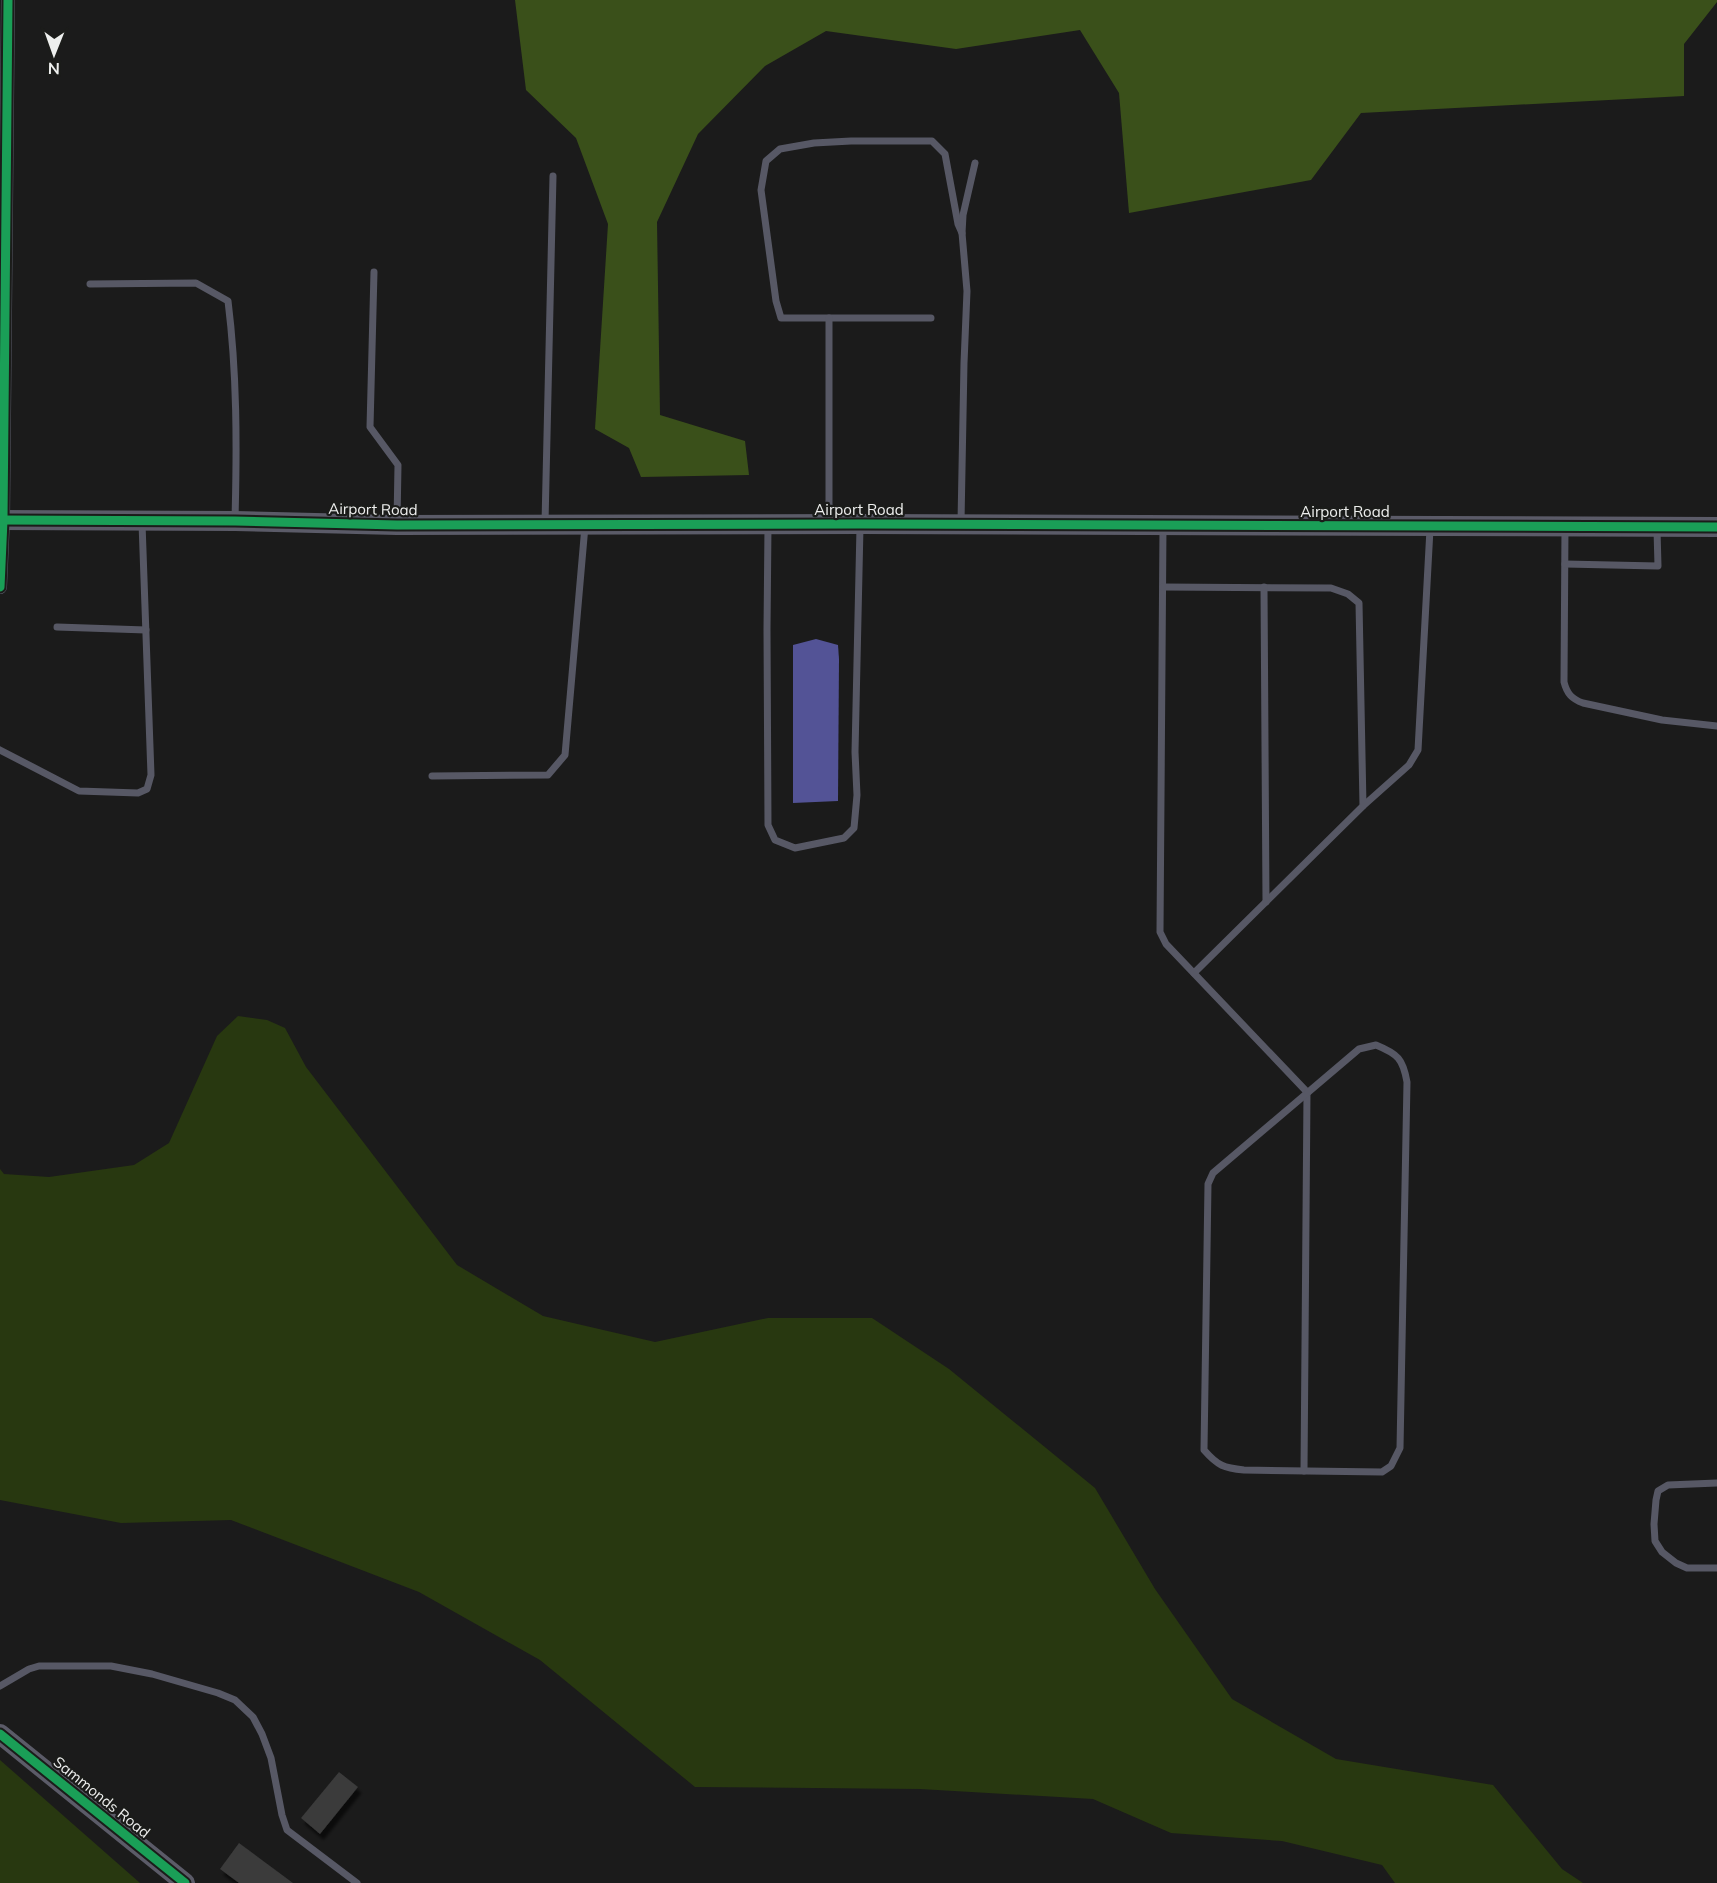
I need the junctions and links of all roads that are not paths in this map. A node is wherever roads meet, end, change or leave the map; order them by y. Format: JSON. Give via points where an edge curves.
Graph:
{"nodes":[{"id":1,"x":8,"y":0,"type":"edge"},
{"id":2,"x":975,"y":163,"type":"dead end"},
{"id":3,"x":553,"y":176,"type":"dead end"},
{"id":4,"x":962,"y":233,"type":"junction"},
{"id":5,"x":374,"y":272,"type":"dead end"},
{"id":6,"x":90,"y":284,"type":"dead end"},
{"id":7,"x":829,"y":318,"type":"junction"},
{"id":8,"x":931,"y":318,"type":"dead end"},
{"id":9,"x":1,"y":520,"type":"edge"},
{"id":10,"x":142,"y":521,"type":"junction"},
{"id":11,"x":235,"y":521,"type":"junction"},
{"id":12,"x":545,"y":523,"type":"junction"},
{"id":13,"x":585,"y":523,"type":"junction"},
{"id":14,"x":768,"y":524,"type":"junction"},
{"id":15,"x":829,"y":524,"type":"junction"},
{"id":16,"x":860,"y":524,"type":"junction"},
{"id":17,"x":961,"y":524,"type":"junction"},
{"id":18,"x":397,"y":525,"type":"junction"},
{"id":19,"x":1163,"y":525,"type":"junction"},
{"id":20,"x":1431,"y":526,"type":"junction"},
{"id":21,"x":1565,"y":527,"type":"junction"},
{"id":22,"x":1657,"y":527,"type":"junction"},
{"id":23,"x":1717,"y":527,"type":"edge"},
{"id":24,"x":1565,"y":564,"type":"junction"},
{"id":25,"x":0,"y":587,"type":"edge"},
{"id":26,"x":1163,"y":587,"type":"junction"},
{"id":27,"x":1264,"y":588,"type":"junction"},
{"id":28,"x":57,"y":627,"type":"dead end"},
{"id":29,"x":146,"y":630,"type":"junction"},
{"id":30,"x":1717,"y":726,"type":"edge"},
{"id":31,"x":0,"y":750,"type":"edge"},
{"id":32,"x":432,"y":776,"type":"dead end"},
{"id":33,"x":1363,"y":806,"type":"junction"},
{"id":34,"x":1266,"y":902,"type":"junction"},
{"id":35,"x":1194,"y":973,"type":"junction"},
{"id":36,"x":1306,"y":1092,"type":"junction"},
{"id":37,"x":1304,"y":1471,"type":"junction"},
{"id":38,"x":1717,"y":1483,"type":"edge"},
{"id":39,"x":1717,"y":1568,"type":"edge"},
{"id":40,"x":0,"y":1686,"type":"edge"},
{"id":41,"x":0,"y":1734,"type":"edge"},
{"id":42,"x":185,"y":1883,"type":"edge"},
{"id":43,"x":357,"y":1883,"type":"edge"}],
"edges":[{"from":1,"to":9,"type":"street"},
{"from":2,"to":4,"type":"lane"},
{"from":3,"to":12,"type":"lane"},
{"from":4,"to":7,"type":"lane","via":[[945,154],[932,141],[851,141],[780,149],[766,161],[761,190],[776,301],[781,318]]},
{"from":4,"to":17,"type":"lane","via":[[967,291]]},
{"from":5,"to":18,"type":"lane","via":[[370,427],[398,465]]},
{"from":6,"to":11,"type":"lane","via":[[196,283],[228,300],[234,344]]},
{"from":7,"to":8,"type":"lane"},
{"from":7,"to":15,"type":"lane"},
{"from":9,"to":10,"type":"street","name":"Airport Road"},
{"from":9,"to":25,"type":"street"},
{"from":10,"to":11,"type":"street","name":"Airport Road"},
{"from":10,"to":29,"type":"lane"},
{"from":11,"to":18,"type":"street","name":"Airport Road"},
{"from":12,"to":13,"type":"street","name":"Airport Road"},
{"from":12,"to":18,"type":"street","name":"Airport Road"},
{"from":13,"to":14,"type":"street","name":"Airport Road"},
{"from":13,"to":32,"type":"lane","via":[[565,754],[548,775]]},
{"from":14,"to":15,"type":"street","name":"Airport Road"},
{"from":14,"to":16,"type":"lane","via":[[768,825],[775,840],[795,848],[844,838],[854,828]]},
{"from":15,"to":16,"type":"street","name":"Airport Road"},
{"from":16,"to":17,"type":"street","name":"Airport Road"},
{"from":17,"to":19,"type":"street","name":"Airport Road"},
{"from":19,"to":20,"type":"street","name":"Airport Road"},
{"from":19,"to":26,"type":"lane"},
{"from":20,"to":21,"type":"street","name":"Airport Road"},
{"from":20,"to":33,"type":"lane","via":[[1418,750],[1409,765]]},
{"from":21,"to":22,"type":"street","name":"Airport Road"},
{"from":21,"to":24,"type":"lane"},
{"from":22,"to":23,"type":"street","name":"Airport Road"},
{"from":22,"to":24,"type":"lane","via":[[1658,566]]},
{"from":24,"to":30,"type":"lane","via":[[1567,693],[1583,703],[1662,720]]},
{"from":26,"to":27,"type":"lane"},
{"from":26,"to":35,"type":"lane","via":[[1160,932],[1166,944]]},
{"from":27,"to":33,"type":"lane","via":[[1332,588],[1359,603]]},
{"from":27,"to":34,"type":"lane"},
{"from":28,"to":29,"type":"lane"},
{"from":29,"to":31,"type":"lane","via":[[151,775],[147,789],[138,793],[79,791]]},
{"from":33,"to":34,"type":"lane"},
{"from":34,"to":35,"type":"lane"},
{"from":35,"to":36,"type":"lane"},
{"from":36,"to":37,"type":"lane"},
{"from":36,"to":37,"type":"lane","via":[[1213,1173],[1208,1184],[1204,1450],[1216,1464],[1228,1468]]},
{"from":36,"to":37,"type":"lane","via":[[1359,1048],[1376,1045],[1390,1051],[1404,1065],[1407,1082],[1400,1448],[1391,1466],[1382,1472]]},
{"from":38,"to":39,"type":"lane","via":[[1668,1485],[1659,1491],[1654,1524],[1655,1540],[1676,1563],[1687,1568]]},
{"from":40,"to":43,"type":"lane","via":[[39,1666],[111,1666],[152,1674],[235,1700],[262,1734],[287,1830]]},
{"from":41,"to":42,"type":"street","name":"Sammonds Road"}]}
